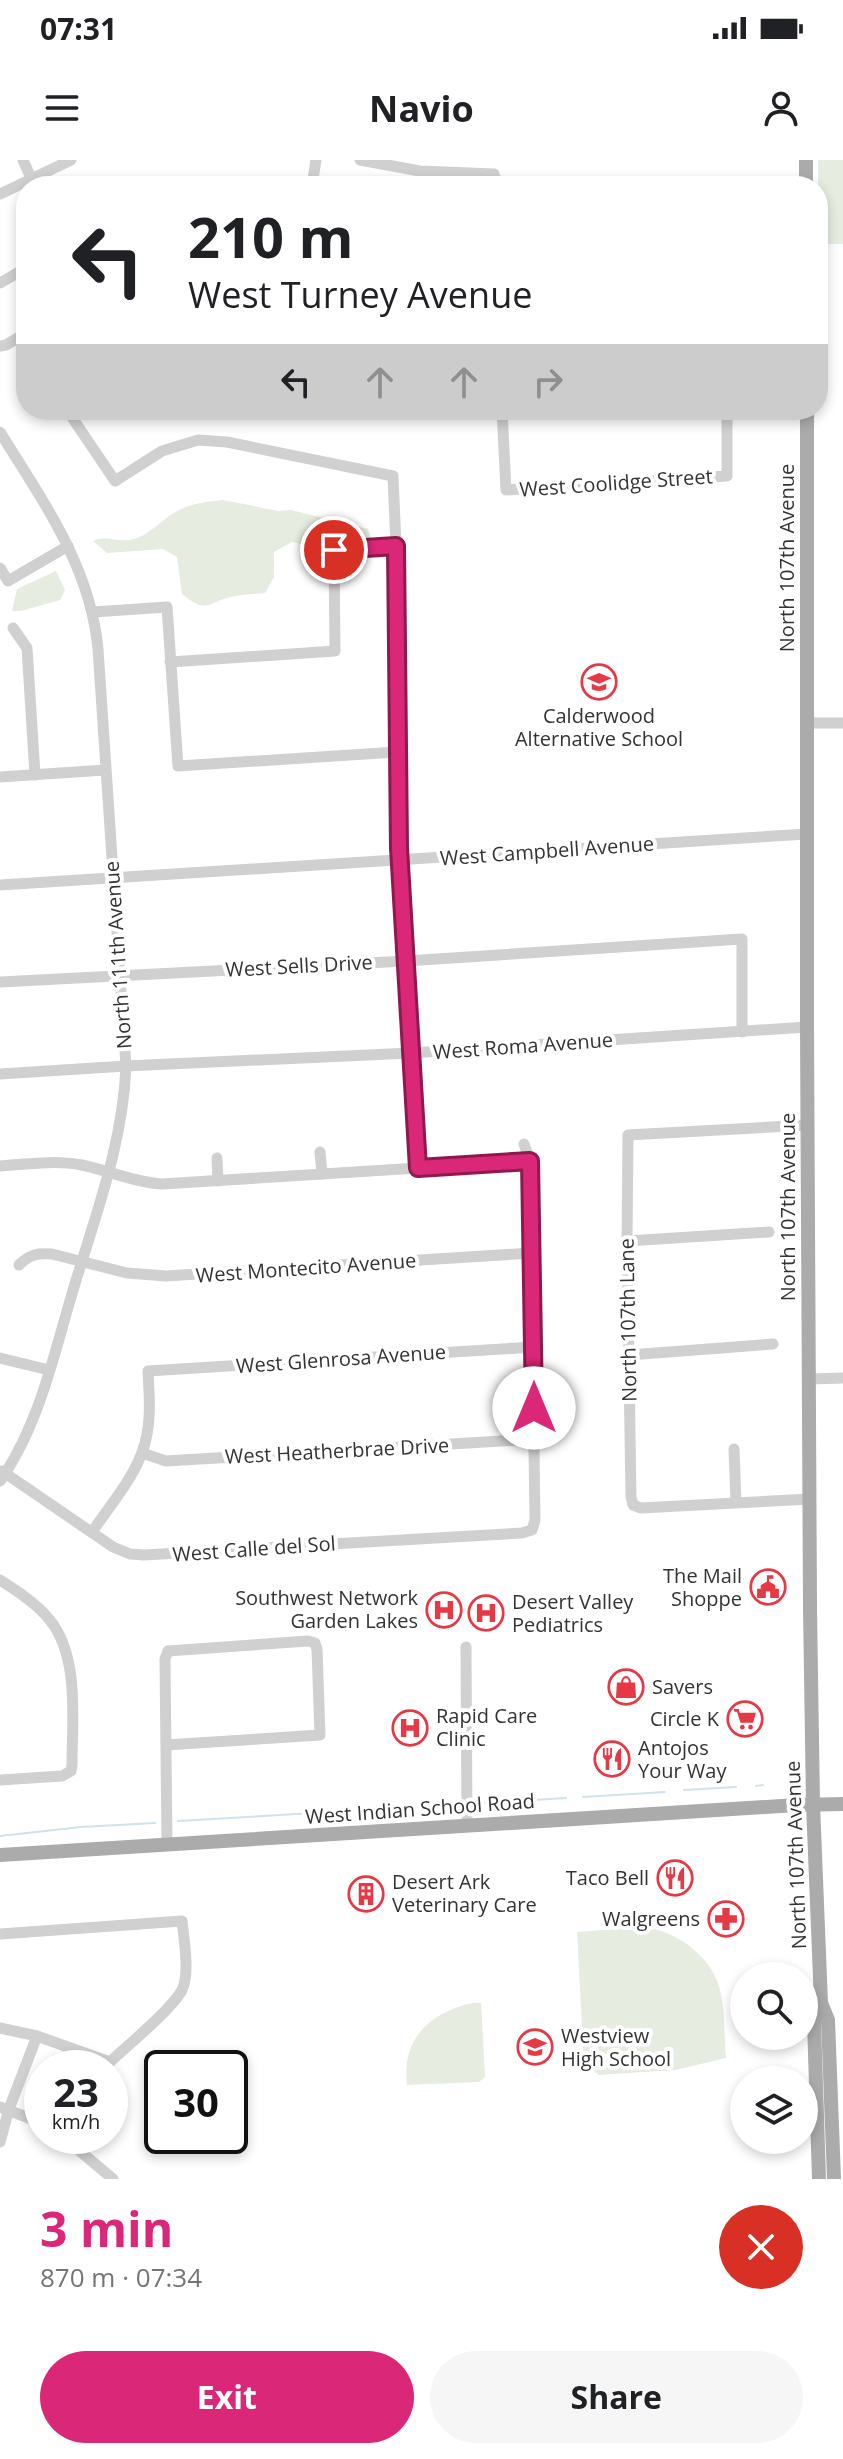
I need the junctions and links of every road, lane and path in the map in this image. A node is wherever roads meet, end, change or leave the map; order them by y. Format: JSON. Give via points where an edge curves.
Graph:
{"nodes":[{"id":1,"x":71,"y":160,"type":"edge"},
{"id":2,"x":360,"y":160,"type":"edge"},
{"id":3,"x":35,"y":176,"type":"edge"},
{"id":4,"x":462,"y":176,"type":"edge"},
{"id":5,"x":74,"y":420,"type":"edge"},
{"id":6,"x":502,"y":420,"type":"edge"},
{"id":7,"x":727,"y":420,"type":"edge"},
{"id":8,"x":807,"y":420,"type":"edge"},
{"id":9,"x":0,"y":432,"type":"edge"},
{"id":10,"x":68,"y":546,"type":"junction"},
{"id":11,"x":396,"y":546,"type":"junction"},
{"id":12,"x":0,"y":568,"type":"edge"},
{"id":13,"x":93,"y":612,"type":"junction"},
{"id":14,"x":13,"y":628,"type":"dead end"},
{"id":15,"x":170,"y":662,"type":"junction"},
{"id":16,"x":806,"y":723,"type":"junction"},
{"id":17,"x":843,"y":723,"type":"edge"},
{"id":18,"x":397,"y":752,"type":"junction"},
{"id":19,"x":105,"y":770,"type":"junction"},
{"id":20,"x":35,"y":775,"type":"junction"},
{"id":21,"x":0,"y":777,"type":"edge"},
{"id":22,"x":807,"y":834,"type":"junction"},
{"id":23,"x":400,"y":861,"type":"junction"},
{"id":24,"x":113,"y":877,"type":"junction"},
{"id":25,"x":0,"y":885,"type":"edge"},
{"id":26,"x":406,"y":961,"type":"junction"},
{"id":27,"x":120,"y":975,"type":"junction"},
{"id":28,"x":0,"y":982,"type":"edge"},
{"id":29,"x":807,"y":1027,"type":"junction"},
{"id":30,"x":742,"y":1032,"type":"junction"},
{"id":31,"x":411,"y":1053,"type":"junction"},
{"id":32,"x":126,"y":1066,"type":"junction"},
{"id":33,"x":0,"y":1074,"type":"edge"},
{"id":34,"x":808,"y":1125,"type":"junction"},
{"id":35,"x":524,"y":1144,"type":"dead end"},
{"id":36,"x":320,"y":1152,"type":"dead end"},
{"id":37,"x":217,"y":1158,"type":"dead end"},
{"id":38,"x":530,"y":1161,"type":"junction"},
{"id":39,"x":0,"y":1166,"type":"edge"},
{"id":40,"x":418,"y":1168,"type":"junction"},
{"id":41,"x":109,"y":1173,"type":"junction"},
{"id":42,"x":322,"y":1174,"type":"junction"},
{"id":43,"x":218,"y":1181,"type":"junction"},
{"id":44,"x":769,"y":1232,"type":"dead end"},
{"id":45,"x":627,"y":1241,"type":"junction"},
{"id":46,"x":532,"y":1253,"type":"junction"},
{"id":47,"x":81,"y":1261,"type":"junction"},
{"id":48,"x":19,"y":1265,"type":"dead end"},
{"id":49,"x":773,"y":1344,"type":"dead end"},
{"id":50,"x":534,"y":1347,"type":"junction"},
{"id":51,"x":629,"y":1355,"type":"junction"},
{"id":52,"x":0,"y":1358,"type":"edge"},
{"id":53,"x":49,"y":1370,"type":"junction"},
{"id":54,"x":843,"y":1378,"type":"edge"},
{"id":55,"x":809,"y":1379,"type":"junction"},
{"id":56,"x":534,"y":1439,"type":"junction"},
{"id":57,"x":734,"y":1449,"type":"dead end"},
{"id":58,"x":142,"y":1453,"type":"junction"},
{"id":59,"x":2,"y":1475,"type":"edge"},
{"id":60,"x":810,"y":1499,"type":"junction"},
{"id":61,"x":736,"y":1502,"type":"junction"},
{"id":62,"x":92,"y":1532,"type":"junction"},
{"id":63,"x":0,"y":1580,"type":"edge"},
{"id":64,"x":70,"y":1625,"type":"dead end"},
{"id":65,"x":59,"y":1632,"type":"junction"},
{"id":66,"x":466,"y":1647,"type":"dead end"},
{"id":67,"x":166,"y":1745,"type":"junction"},
{"id":68,"x":0,"y":1780,"type":"edge"},
{"id":69,"x":813,"y":1804,"type":"junction"},
{"id":70,"x":843,"y":1804,"type":"edge"},
{"id":71,"x":467,"y":1826,"type":"junction"},
{"id":72,"x":167,"y":1845,"type":"junction"},
{"id":73,"x":0,"y":1855,"type":"edge"},
{"id":74,"x":0,"y":1934,"type":"edge"},
{"id":75,"x":821,"y":2003,"type":"junction"},
{"id":76,"x":0,"y":2028,"type":"edge"},
{"id":77,"x":37,"y":2036,"type":"junction"},
{"id":78,"x":4,"y":2108,"type":"edge"},
{"id":79,"x":24,"y":2116,"type":"edge"},
{"id":80,"x":0,"y":2142,"type":"edge"},
{"id":81,"x":83,"y":2154,"type":"edge"},
{"id":82,"x":113,"y":2179,"type":"edge"},
{"id":83,"x":819,"y":2179,"type":"edge"},
{"id":84,"x":834,"y":2179,"type":"edge"}],
"edges":[{"from":1,"to":3,"type":"street"},
{"from":2,"to":4,"type":"street"},
{"from":5,"to":11,"type":"street","via":[[115,481],[162,451],[198,440],[393,476]]},
{"from":6,"to":7,"type":"street","name":"West Coolidge Street","via":[[506,490],[727,476]]},
{"from":8,"to":16,"type":"main road","name":"North 107th Avenue"},
{"from":9,"to":10,"type":"street","name":"North 111th Avenue"},
{"from":10,"to":12,"type":"street","via":[[8,581]]},
{"from":10,"to":13,"type":"street","name":"North 111th Avenue"},
{"from":11,"to":15,"type":"street","via":[[334,550],[335,651]]},
{"from":11,"to":18,"type":"street"},
{"from":13,"to":15,"type":"street","via":[[167,607]]},
{"from":13,"to":19,"type":"street","name":"North 111th Avenue"},
{"from":14,"to":20,"type":"street","via":[[27,648]]},
{"from":15,"to":18,"type":"street","via":[[178,766]]},
{"from":16,"to":17,"type":"street"},
{"from":16,"to":22,"type":"main road","name":"North 107th Avenue"},
{"from":18,"to":23,"type":"street"},
{"from":19,"to":20,"type":"street"},
{"from":19,"to":24,"type":"street","name":"North 111th Avenue"},
{"from":20,"to":21,"type":"street"},
{"from":22,"to":23,"type":"street","name":"West Campbell Avenue"},
{"from":22,"to":29,"type":"main road","name":"North 107th Avenue"},
{"from":23,"to":24,"type":"street","name":"West Campbell Avenue"},
{"from":23,"to":26,"type":"street"},
{"from":24,"to":25,"type":"street","name":"West Campbell Avenue"},
{"from":24,"to":27,"type":"street","name":"North 111th Avenue"},
{"from":26,"to":27,"type":"street","name":"West Sells Drive"},
{"from":26,"to":30,"type":"street","name":"West Sells Drive","via":[[742,939]]},
{"from":26,"to":31,"type":"street"},
{"from":27,"to":28,"type":"street","name":"West Sells Drive"},
{"from":27,"to":32,"type":"street","name":"North 111th Avenue"},
{"from":29,"to":30,"type":"street","name":"West Roma Avenue"},
{"from":29,"to":34,"type":"main road","name":"North 107th Avenue"},
{"from":30,"to":31,"type":"street","name":"West Roma Avenue"},
{"from":31,"to":32,"type":"street","name":"West Roma Avenue"},
{"from":31,"to":40,"type":"street"},
{"from":32,"to":33,"type":"street","name":"West Roma Avenue"},
{"from":32,"to":41,"type":"street","name":"North 111th Avenue"},
{"from":34,"to":45,"type":"street","name":"North 107th Lane","via":[[628,1135]]},
{"from":34,"to":55,"type":"main road","name":"North 107th Avenue"},
{"from":35,"to":38,"type":"street"},
{"from":36,"to":42,"type":"street"},
{"from":37,"to":43,"type":"street"},
{"from":38,"to":40,"type":"street"},
{"from":38,"to":46,"type":"street"},
{"from":39,"to":41,"type":"street","via":[[60,1162]]},
{"from":40,"to":42,"type":"street"},
{"from":41,"to":43,"type":"street","via":[[162,1184]]},
{"from":41,"to":47,"type":"street","name":"North 111th Avenue"},
{"from":42,"to":43,"type":"street"},
{"from":44,"to":45,"type":"street"},
{"from":45,"to":51,"type":"street","name":"North 107th Lane"},
{"from":46,"to":47,"type":"street","name":"West Montecito Avenue","via":[[166,1276]]},
{"from":46,"to":50,"type":"street"},
{"from":47,"to":48,"type":"street","name":"West Montecito Avenue","via":[[40,1253]]},
{"from":47,"to":53,"type":"street","name":"North 111th Avenue"},
{"from":49,"to":51,"type":"street"},
{"from":50,"to":56,"type":"street"},
{"from":50,"to":58,"type":"street","name":"West Glenrosa Avenue","via":[[148,1371],[148,1431]]},
{"from":51,"to":61,"type":"street","name":"North 107th Lane","via":[[633,1505]]},
{"from":52,"to":53,"type":"street"},
{"from":53,"to":59,"type":"street","name":"North 111th Avenue","via":[[26,1437]]},
{"from":54,"to":55,"type":"street"},
{"from":55,"to":60,"type":"main road","name":"North 107th Avenue"},
{"from":56,"to":58,"type":"street","name":"West Heatherbrae Drive","via":[[166,1461]]},
{"from":56,"to":62,"type":"street","name":"West Calle del Sol","via":[[532,1530],[144,1555],[113,1547]]},
{"from":57,"to":61,"type":"street"},
{"from":58,"to":62,"type":"street"},
{"from":59,"to":62,"type":"street","name":"West Calle del Sol"},
{"from":60,"to":61,"type":"street"},
{"from":60,"to":69,"type":"main road","name":"North 107th Avenue"},
{"from":63,"to":65,"type":"street","via":[[43,1612]]},
{"from":64,"to":65,"type":"street"},
{"from":65,"to":68,"type":"street","via":[[71,1672],[71,1771]]},
{"from":66,"to":71,"type":"street"},
{"from":67,"to":67,"type":"street","via":[[168,1651],[315,1643],[320,1735]]},
{"from":67,"to":72,"type":"street"},
{"from":69,"to":70,"type":"main road","name":"West Indian School Road"},
{"from":69,"to":71,"type":"main road","name":"West Indian School Road"},
{"from":69,"to":75,"type":"main road","name":"North 107th Avenue"},
{"from":71,"to":72,"type":"main road","name":"West Indian School Road"},
{"from":72,"to":73,"type":"main road","name":"West Indian School Road"},
{"from":74,"to":77,"type":"street","via":[[182,1921],[183,1989],[110,2062]]},
{"from":75,"to":83,"type":"main road","name":"North 107th Avenue","via":[[814,2022]]},
{"from":75,"to":84,"type":"main road","name":"North 107th Avenue","via":[[828,2020]]},
{"from":76,"to":77,"type":"street"},
{"from":77,"to":78,"type":"street"},
{"from":78,"to":79,"type":"street"},
{"from":78,"to":80,"type":"street"},
{"from":81,"to":82,"type":"street"}]}
